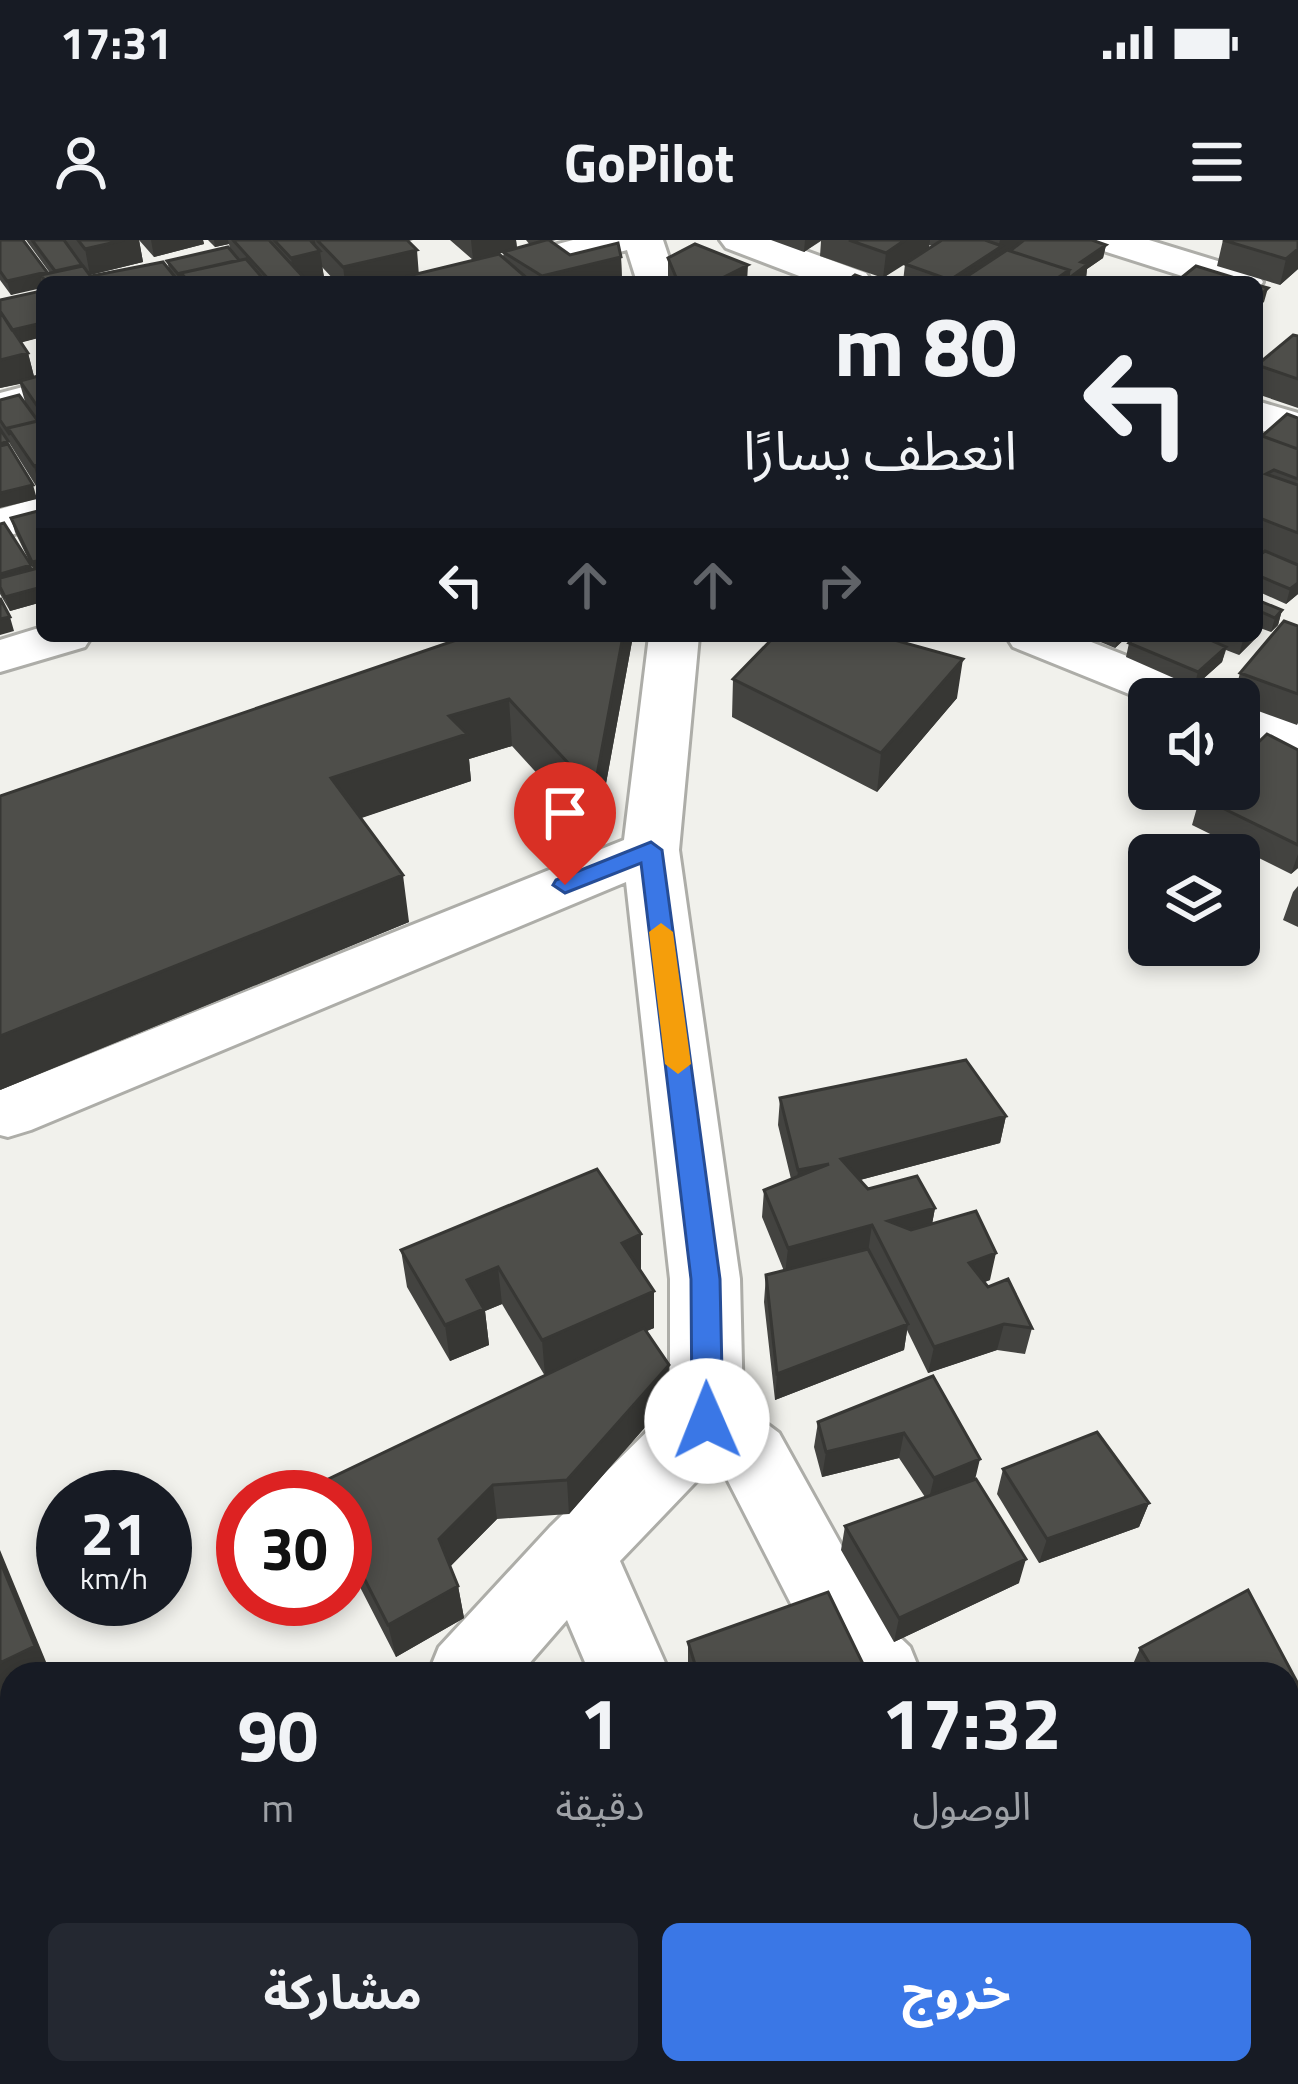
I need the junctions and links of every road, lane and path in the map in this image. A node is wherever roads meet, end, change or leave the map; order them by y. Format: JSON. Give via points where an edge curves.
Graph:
{"nodes":[{"id":1,"x":618,"y":240,"type":"edge"},
{"id":2,"x":643,"y":240,"type":"edge"},
{"id":3,"x":740,"y":240,"type":"edge"},
{"id":4,"x":1108,"y":240,"type":"edge"},
{"id":5,"x":1186,"y":262,"type":"edge"},
{"id":6,"x":484,"y":276,"type":"edge"},
{"id":7,"x":655,"y":276,"type":"edge"},
{"id":8,"x":835,"y":276,"type":"edge"},
{"id":9,"x":1227,"y":276,"type":"edge"},
{"id":10,"x":36,"y":397,"type":"edge"},
{"id":11,"x":0,"y":406,"type":"edge"},
{"id":12,"x":36,"y":514,"type":"edge"},
{"id":13,"x":0,"y":524,"type":"edge"},
{"id":14,"x":48,"y":642,"type":"edge"},
{"id":15,"x":673,"y":642,"type":"edge"},
{"id":16,"x":1046,"y":642,"type":"edge"},
{"id":17,"x":0,"y":657,"type":"edge"},
{"id":18,"x":1137,"y":678,"type":"edge"},
{"id":19,"x":1260,"y":727,"type":"edge"},
{"id":20,"x":1298,"y":742,"type":"edge"},
{"id":21,"x":651,"y":850,"type":"junction"},
{"id":22,"x":8,"y":1113,"type":"dead end"},
{"id":23,"x":707,"y":1421,"type":"junction"},
{"id":24,"x":577,"y":1552,"type":"junction"},
{"id":25,"x":479,"y":1662,"type":"edge"},
{"id":26,"x":625,"y":1662,"type":"edge"},
{"id":27,"x":869,"y":1662,"type":"edge"}],
"edges":[{"from":1,"to":6,"type":"street"},
{"from":2,"to":7,"type":"street"},
{"from":3,"to":8,"type":"street"},
{"from":4,"to":5,"type":"street"},
{"from":5,"to":9,"type":"street"},
{"from":10,"to":11,"type":"street"},
{"from":12,"to":13,"type":"street"},
{"from":14,"to":17,"type":"street"},
{"from":15,"to":21,"type":"street"},
{"from":16,"to":18,"type":"street"},
{"from":19,"to":20,"type":"street"},
{"from":21,"to":22,"type":"street"},
{"from":21,"to":23,"type":"street","via":[[705,1279]]},
{"from":23,"to":24,"type":"street"},
{"from":23,"to":27,"type":"street","via":[[753,1456]]},
{"from":24,"to":25,"type":"street"},
{"from":24,"to":26,"type":"street"}]}
